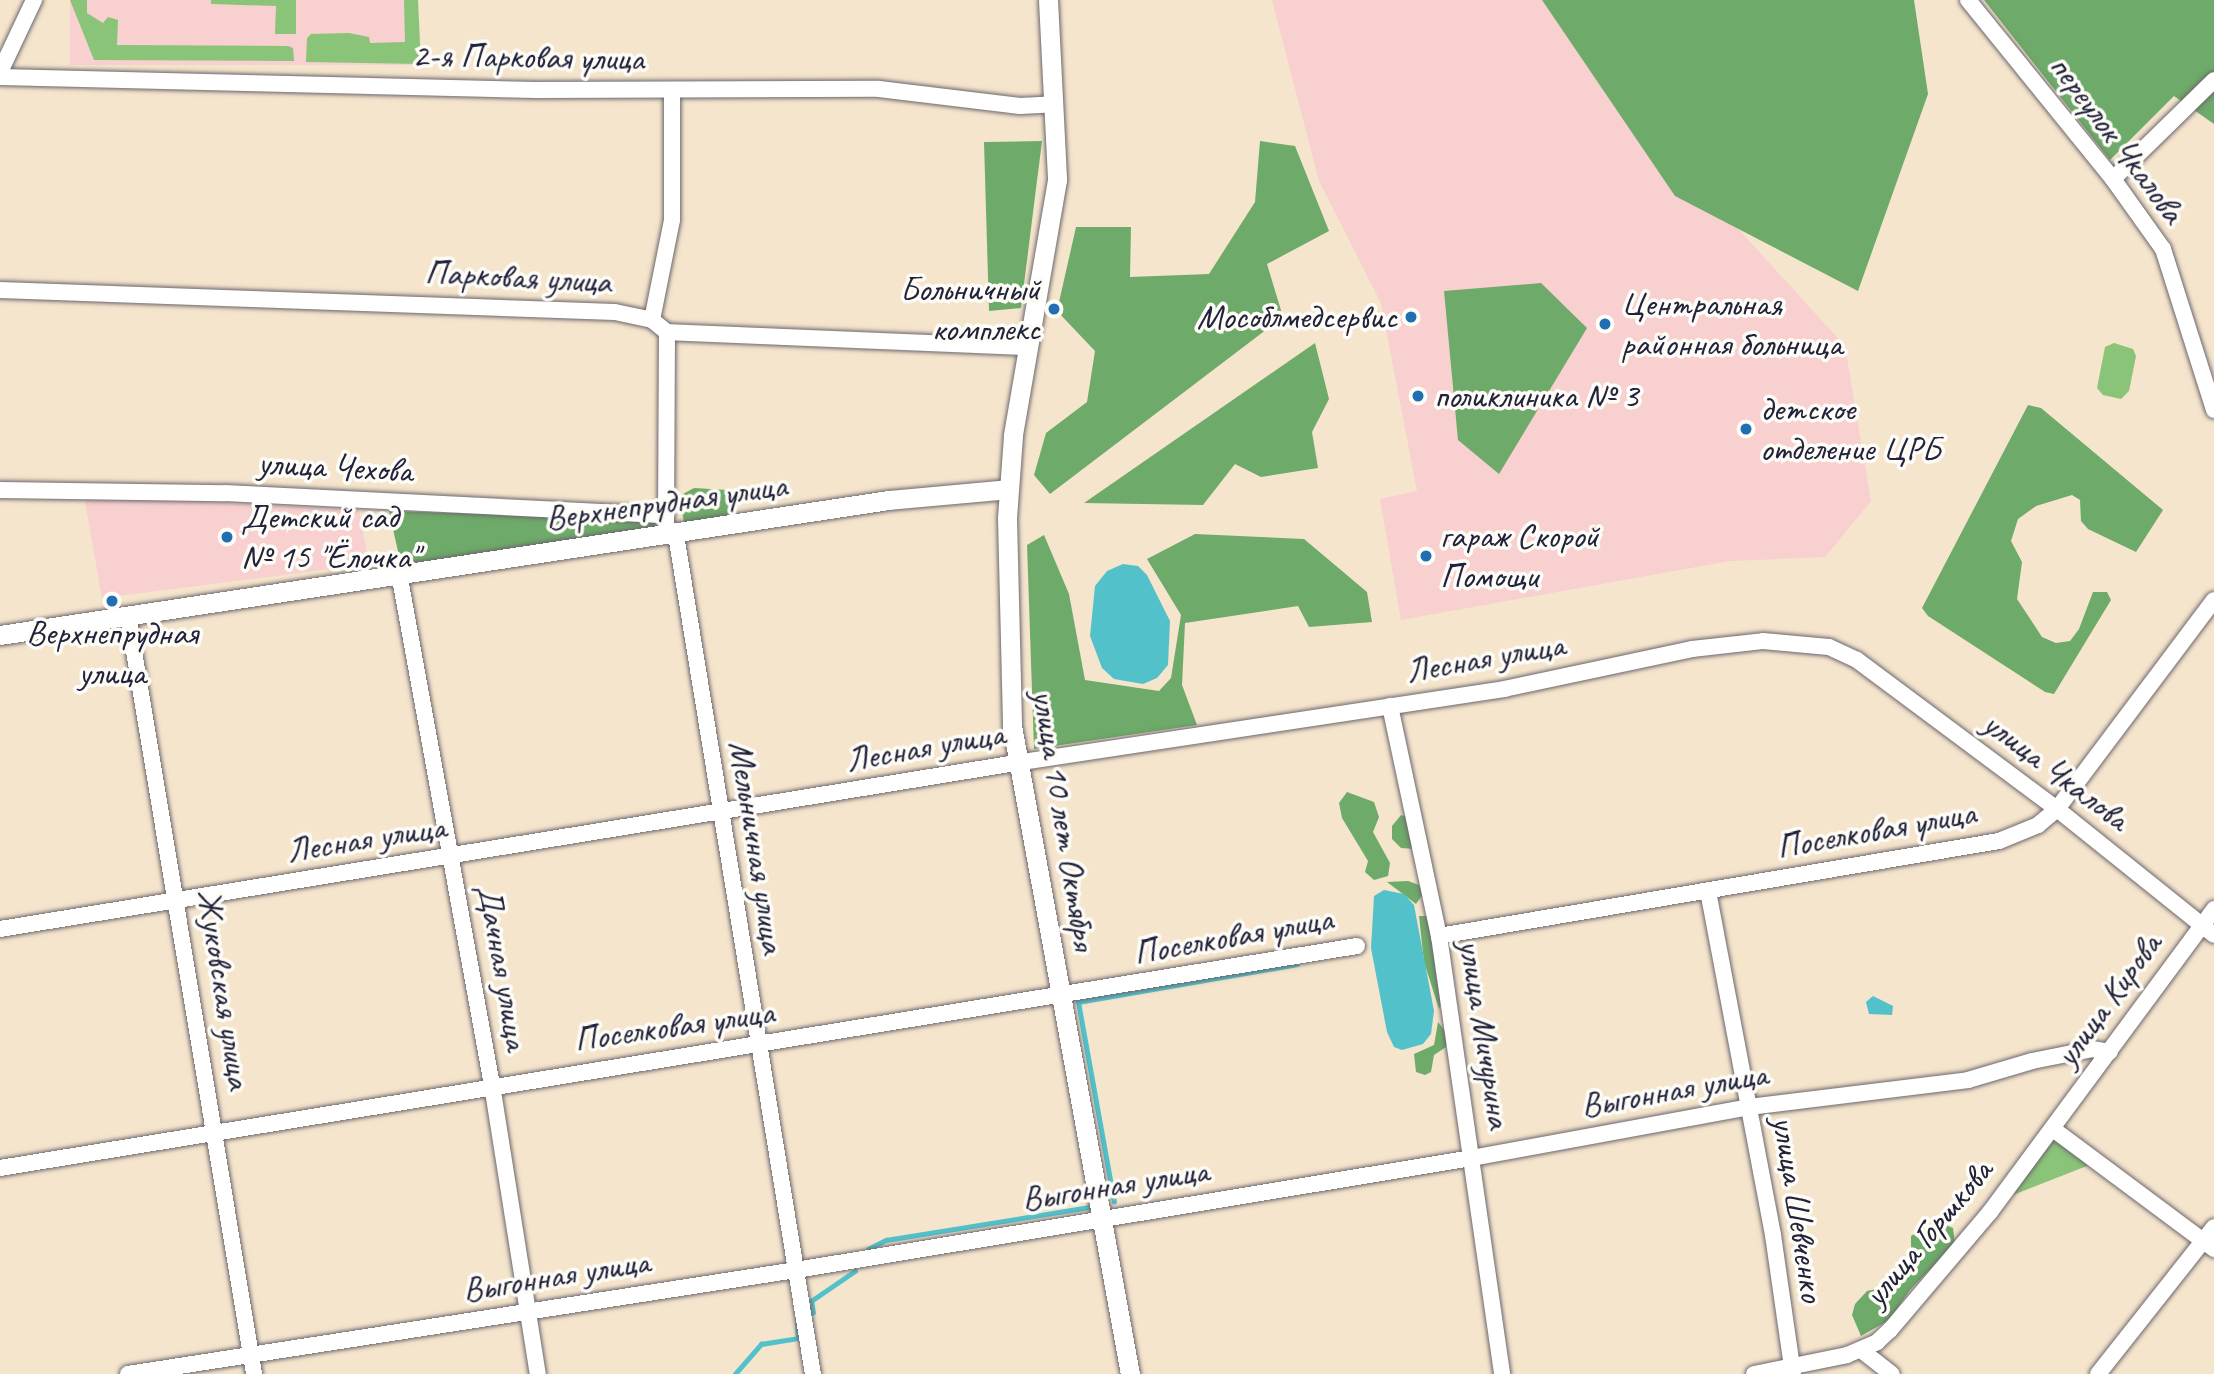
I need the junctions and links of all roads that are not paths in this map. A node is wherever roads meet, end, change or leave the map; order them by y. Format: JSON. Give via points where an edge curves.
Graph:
{"nodes":[{"id":1,"x":34,"y":0,"type":"edge"},
{"id":2,"x":1048,"y":0,"type":"edge"},
{"id":3,"x":1968,"y":0,"type":"edge"},
{"id":4,"x":0,"y":74,"type":"edge"},
{"id":5,"x":2214,"y":80,"type":"edge"},
{"id":6,"x":672,"y":91,"type":"junction"},
{"id":7,"x":1055,"y":104,"type":"junction"},
{"id":8,"x":2113,"y":179,"type":"junction"},
{"id":9,"x":0,"y":290,"type":"edge"},
{"id":10,"x":652,"y":320,"type":"junction"},
{"id":11,"x":667,"y":332,"type":"junction"},
{"id":12,"x":1028,"y":347,"type":"junction"},
{"id":13,"x":2214,"y":410,"type":"edge"},
{"id":14,"x":0,"y":489,"type":"edge"},
{"id":15,"x":1009,"y":489,"type":"junction"},
{"id":16,"x":666,"y":515,"type":"junction"},
{"id":17,"x":671,"y":536,"type":"junction"},
{"id":18,"x":399,"y":573,"type":"junction"},
{"id":19,"x":2214,"y":600,"type":"edge"},
{"id":20,"x":128,"y":615,"type":"junction"},
{"id":21,"x":0,"y":635,"type":"edge"},
{"id":22,"x":1857,"y":660,"type":"joint"},
{"id":23,"x":1390,"y":706,"type":"junction"},
{"id":24,"x":1016,"y":763,"type":"junction"},
{"id":25,"x":2057,"y":808,"type":"junction"},
{"id":26,"x":719,"y":815,"type":"junction"},
{"id":27,"x":452,"y":858,"type":"junction"},
{"id":28,"x":1708,"y":891,"type":"junction"},
{"id":29,"x":178,"y":901,"type":"junction"},
{"id":30,"x":2214,"y":909,"type":"edge"},
{"id":31,"x":0,"y":929,"type":"edge"},
{"id":32,"x":2208,"y":930,"type":"edge"},
{"id":33,"x":1439,"y":936,"type":"junction"},
{"id":34,"x":1357,"y":947,"type":"dead end"},
{"id":35,"x":1061,"y":998,"type":"junction"},
{"id":36,"x":756,"y":1047,"type":"junction"},
{"id":37,"x":2110,"y":1052,"type":"junction"},
{"id":38,"x":492,"y":1086,"type":"junction"},
{"id":39,"x":1749,"y":1107,"type":"junction"},
{"id":40,"x":2053,"y":1129,"type":"junction"},
{"id":41,"x":215,"y":1132,"type":"junction"},
{"id":42,"x":1472,"y":1158,"type":"junction"},
{"id":43,"x":0,"y":1168,"type":"edge"},
{"id":44,"x":1101,"y":1219,"type":"junction"},
{"id":45,"x":2214,"y":1227,"type":"edge"},
{"id":46,"x":2208,"y":1245,"type":"edge"},
{"id":47,"x":796,"y":1270,"type":"junction"},
{"id":48,"x":527,"y":1312,"type":"junction"},
{"id":49,"x":1861,"y":1350,"type":"junction"},
{"id":50,"x":250,"y":1353,"type":"junction"},
{"id":51,"x":1792,"y":1371,"type":"edge"},
{"id":52,"x":128,"y":1374,"type":"edge"},
{"id":53,"x":254,"y":1374,"type":"edge"},
{"id":54,"x":538,"y":1374,"type":"edge"},
{"id":55,"x":813,"y":1374,"type":"edge"},
{"id":56,"x":1130,"y":1374,"type":"edge"},
{"id":57,"x":1502,"y":1374,"type":"edge"},
{"id":58,"x":1754,"y":1374,"type":"edge"},
{"id":59,"x":1892,"y":1374,"type":"edge"},
{"id":60,"x":2098,"y":1374,"type":"edge"}],
"edges":[{"from":1,"to":4,"type":"street"},
{"from":2,"to":7,"type":"street","name":"улица 10 лет Октября"},
{"from":3,"to":8,"type":"street","name":"переулок Чкалова"},
{"from":4,"to":6,"type":"street","name":"2-я Парковая улица"},
{"from":5,"to":8,"type":"street"},
{"from":6,"to":7,"type":"street","name":"2-я Парковая улица","via":[[879,89],[1020,106]]},
{"from":6,"to":10,"type":"street","via":[[672,220]]},
{"from":7,"to":12,"type":"street","name":"улица 10 лет Октября","via":[[1057,180]]},
{"from":8,"to":13,"type":"street","name":"переулок Чкалова","via":[[2163,249]]},
{"from":9,"to":10,"type":"street","name":"Парковая улица","via":[[615,312]]},
{"from":10,"to":11,"type":"street","name":"Парковая улица"},
{"from":11,"to":12,"type":"street"},
{"from":11,"to":16,"type":"street","name":"Мельничная улица"},
{"from":12,"to":15,"type":"street","name":"улица 10 лет Октября"},
{"from":14,"to":16,"type":"street","name":"улица Чехова","via":[[225,493]]},
{"from":15,"to":17,"type":"street","name":"Верхнепрудная улица","via":[[902,498]]},
{"from":15,"to":24,"type":"street","name":"улица 10 лет Октября","via":[[1009,660]]},
{"from":16,"to":17,"type":"street","name":"Мельничная улица"},
{"from":17,"to":18,"type":"street","name":"Верхнепрудная улица"},
{"from":17,"to":26,"type":"street","name":"Мельничная улица"},
{"from":18,"to":20,"type":"street","name":"Верхнепрудная улица"},
{"from":18,"to":27,"type":"street","name":"Дачная улица"},
{"from":19,"to":25,"type":"street","name":"Поселковая улица"},
{"from":20,"to":21,"type":"street","name":"Верхнепрудная улица"},
{"from":20,"to":29,"type":"street","name":"Жуковская улица"},
{"from":22,"to":23,"type":"street","name":"Лесная улица","via":[[1829,647],[1763,641],[1692,649],[1504,689]]},
{"from":22,"to":25,"type":"street","name":"улица Чкалова"},
{"from":23,"to":24,"type":"street","name":"Лесная улица"},
{"from":23,"to":33,"type":"street","name":"улица Мичурина"},
{"from":24,"to":26,"type":"street","name":"Лесная улица"},
{"from":24,"to":35,"type":"street","name":"улица 10 лет Октября"},
{"from":25,"to":28,"type":"street","name":"Поселковая улица","via":[[2038,825],[1999,841]]},
{"from":25,"to":32,"type":"street","name":"улица Чкалова"},
{"from":26,"to":27,"type":"street","name":"Лесная улица"},
{"from":26,"to":36,"type":"street","name":"Мельничная улица"},
{"from":27,"to":29,"type":"street","name":"Лесная улица"},
{"from":27,"to":38,"type":"street","name":"Дачная улица"},
{"from":28,"to":33,"type":"street","name":"Поселковая улица"},
{"from":28,"to":39,"type":"street","name":"улица Шевченко"},
{"from":29,"to":31,"type":"street","name":"Лесная улица"},
{"from":29,"to":41,"type":"street","name":"Жуковская улица"},
{"from":30,"to":32,"type":"street","name":"улица Кирова"},
{"from":32,"to":37,"type":"street","name":"улица Кирова"},
{"from":33,"to":42,"type":"street","name":"улица Мичурина"},
{"from":34,"to":35,"type":"street","name":"Поселковая улица"},
{"from":35,"to":36,"type":"street","name":"Поселковая улица"},
{"from":35,"to":44,"type":"street","name":"улица 10 лет Октября"},
{"from":36,"to":38,"type":"street","name":"Поселковая улица"},
{"from":36,"to":47,"type":"street","name":"Мельничная улица"},
{"from":37,"to":39,"type":"street","name":"Выгонная улица","via":[[2092,1049],[1968,1080]]},
{"from":37,"to":40,"type":"street","name":"улица Кирова"},
{"from":38,"to":41,"type":"street","name":"Поселковая улица"},
{"from":38,"to":48,"type":"street","name":"Дачная улица"},
{"from":39,"to":42,"type":"street","name":"Выгонная улица"},
{"from":39,"to":51,"type":"street","name":"улица Шевченко"},
{"from":40,"to":46,"type":"street"},
{"from":40,"to":49,"type":"street","name":"улица Горшкова","via":[[1907,1311],[1877,1342]]},
{"from":41,"to":43,"type":"street","name":"Поселковая улица"},
{"from":41,"to":50,"type":"street","name":"Жуковская улица"},
{"from":42,"to":44,"type":"street","name":"Выгонная улица"},
{"from":42,"to":57,"type":"street","name":"улица Мичурина"},
{"from":44,"to":47,"type":"street","name":"Выгонная улица"},
{"from":44,"to":56,"type":"street","name":"улица 10 лет Октября"},
{"from":45,"to":46,"type":"street"},
{"from":46,"to":60,"type":"street"},
{"from":47,"to":48,"type":"street","name":"Выгонная улица"},
{"from":47,"to":55,"type":"street","name":"Мельничная улица"},
{"from":48,"to":50,"type":"street","name":"Выгонная улица"},
{"from":48,"to":54,"type":"street","name":"Дачная улица"},
{"from":49,"to":51,"type":"street","name":"улица Горшкова"},
{"from":49,"to":59,"type":"street"},
{"from":50,"to":52,"type":"street","name":"Выгонная улица"},
{"from":50,"to":53,"type":"street","name":"Жуковская улица"},
{"from":51,"to":58,"type":"street","name":"улица Горшкова"}]}
